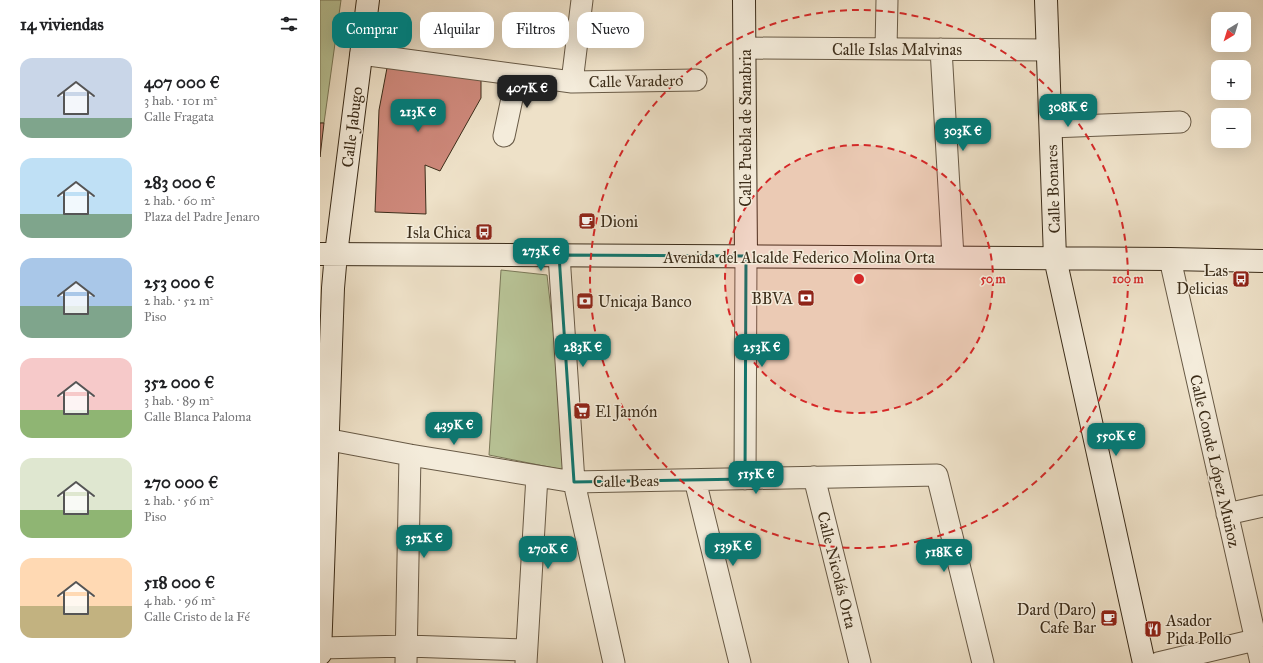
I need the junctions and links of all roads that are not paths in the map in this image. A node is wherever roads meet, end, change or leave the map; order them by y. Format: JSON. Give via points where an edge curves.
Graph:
{"nodes":[{"id":1,"x":368,"y":0,"type":"edge"},
{"id":2,"x":582,"y":0,"type":"edge"},
{"id":3,"x":744,"y":0,"type":"edge"},
{"id":4,"x":887,"y":0,"type":"edge"},
{"id":5,"x":1046,"y":0,"type":"edge"},
{"id":6,"x":745,"y":48,"type":"junction"},
{"id":7,"x":886,"y":49,"type":"junction"},
{"id":8,"x":941,"y":49,"type":"junction"},
{"id":9,"x":1048,"y":50,"type":"junction"},
{"id":10,"x":361,"y":54,"type":"junction"},
{"id":11,"x":517,"y":75,"type":"junction"},
{"id":12,"x":696,"y":80,"type":"dead end"},
{"id":13,"x":572,"y":82,"type":"junction"},
{"id":14,"x":1180,"y":122,"type":"dead end"},
{"id":15,"x":1051,"y":127,"type":"junction"},
{"id":16,"x":504,"y":136,"type":"dead end"},
{"id":17,"x":325,"y":253,"type":"edge"},
{"id":18,"x":559,"y":255,"type":"junction"},
{"id":19,"x":746,"y":256,"type":"junction"},
{"id":20,"x":953,"y":258,"type":"junction"},
{"id":21,"x":1055,"y":258,"type":"junction"},
{"id":22,"x":1170,"y":259,"type":"junction"},
{"id":23,"x":1263,"y":261,"type":"edge"},
{"id":24,"x":324,"y":438,"type":"edge"},
{"id":25,"x":410,"y":455,"type":"junction"},
{"id":26,"x":537,"y":476,"type":"junction"},
{"id":27,"x":814,"y":477,"type":"junction"},
{"id":28,"x":745,"y":479,"type":"junction"},
{"id":29,"x":695,"y":480,"type":"junction"},
{"id":30,"x":574,"y":482,"type":"junction"},
{"id":31,"x":1263,"y":506,"type":"edge"},
{"id":32,"x":1227,"y":514,"type":"junction"},
{"id":33,"x":1255,"y":640,"type":"junction"},
{"id":34,"x":320,"y":648,"type":"edge"},
{"id":35,"x":320,"y":654,"type":"edge"},
{"id":36,"x":406,"y":654,"type":"edge"},
{"id":37,"x":526,"y":657,"type":"edge"},
{"id":38,"x":614,"y":663,"type":"edge"},
{"id":39,"x":740,"y":663,"type":"edge"},
{"id":40,"x":860,"y":663,"type":"edge"},
{"id":41,"x":983,"y":663,"type":"edge"},
{"id":42,"x":1144,"y":663,"type":"edge"},
{"id":43,"x":1158,"y":663,"type":"edge"},
{"id":44,"x":1261,"y":663,"type":"edge"}],
"edges":[{"from":1,"to":10,"type":"street","name":"Calle Jabugo"},
{"from":2,"to":13,"type":"street"},
{"from":3,"to":6,"type":"street","name":"Calle Puebla de Sanabria"},
{"from":4,"to":7,"type":"street"},
{"from":5,"to":9,"type":"street","name":"Calle Bonares"},
{"from":6,"to":7,"type":"street","name":"Calle Islas Malvinas"},
{"from":6,"to":19,"type":"street","name":"Calle Puebla de Sanabria"},
{"from":7,"to":8,"type":"street","name":"Calle Islas Malvinas"},
{"from":8,"to":9,"type":"street","name":"Calle Islas Malvinas"},
{"from":8,"to":20,"type":"street"},
{"from":9,"to":15,"type":"street","name":"Calle Bonares"},
{"from":10,"to":11,"type":"street","name":"Calle Varadero"},
{"from":10,"to":17,"type":"street","name":"Calle Jabugo"},
{"from":11,"to":13,"type":"street","name":"Calle Varadero"},
{"from":11,"to":16,"type":"street"},
{"from":12,"to":13,"type":"street","name":"Calle Varadero"},
{"from":14,"to":15,"type":"street"},
{"from":15,"to":21,"type":"street","name":"Calle Bonares"},
{"from":17,"to":18,"type":"street","name":"Avenida del Alcalde Federico Molina Orta"},
{"from":17,"to":24,"type":"street","name":"Calle Jabugo","via":[[332,301]]},
{"from":18,"to":19,"type":"street","name":"Avenida del Alcalde Federico Molina Orta"},
{"from":18,"to":30,"type":"street"},
{"from":19,"to":20,"type":"street","name":"Avenida del Alcalde Federico Molina Orta"},
{"from":19,"to":28,"type":"street"},
{"from":20,"to":21,"type":"street","name":"Avenida del Alcalde Federico Molina Orta"},
{"from":21,"to":22,"type":"street","name":"Avenida del Alcalde Federico Molina Orta"},
{"from":21,"to":42,"type":"street","name":"Calle Bonares"},
{"from":22,"to":23,"type":"street","name":"Avenida del Alcalde Federico Molina Orta"},
{"from":22,"to":32,"type":"street","name":"Calle Conde López Muñoz"},
{"from":24,"to":25,"type":"street","name":"Calle Beas"},
{"from":24,"to":34,"type":"street","name":"Calle Jabugo"},
{"from":25,"to":26,"type":"street","name":"Calle Beas"},
{"from":25,"to":36,"type":"street"},
{"from":26,"to":30,"type":"street","name":"Calle Beas"},
{"from":26,"to":37,"type":"street"},
{"from":27,"to":28,"type":"street","name":"Calle Beas"},
{"from":27,"to":40,"type":"street","name":"Calle Nicolás Orta"},
{"from":27,"to":41,"type":"street","name":"Calle Beas","via":[[937,475]]},
{"from":28,"to":29,"type":"street","name":"Calle Beas"},
{"from":29,"to":30,"type":"street","name":"Calle Beas"},
{"from":29,"to":39,"type":"street"},
{"from":30,"to":38,"type":"street"},
{"from":31,"to":32,"type":"street"},
{"from":32,"to":33,"type":"street","name":"Calle Conde López Muñoz"},
{"from":33,"to":43,"type":"street"},
{"from":33,"to":44,"type":"street","name":"Calle Conde López Muñoz"},
{"from":34,"to":35,"type":"street","name":"Calle Jabugo"},
{"from":34,"to":36,"type":"street"},
{"from":36,"to":37,"type":"street"}]}
